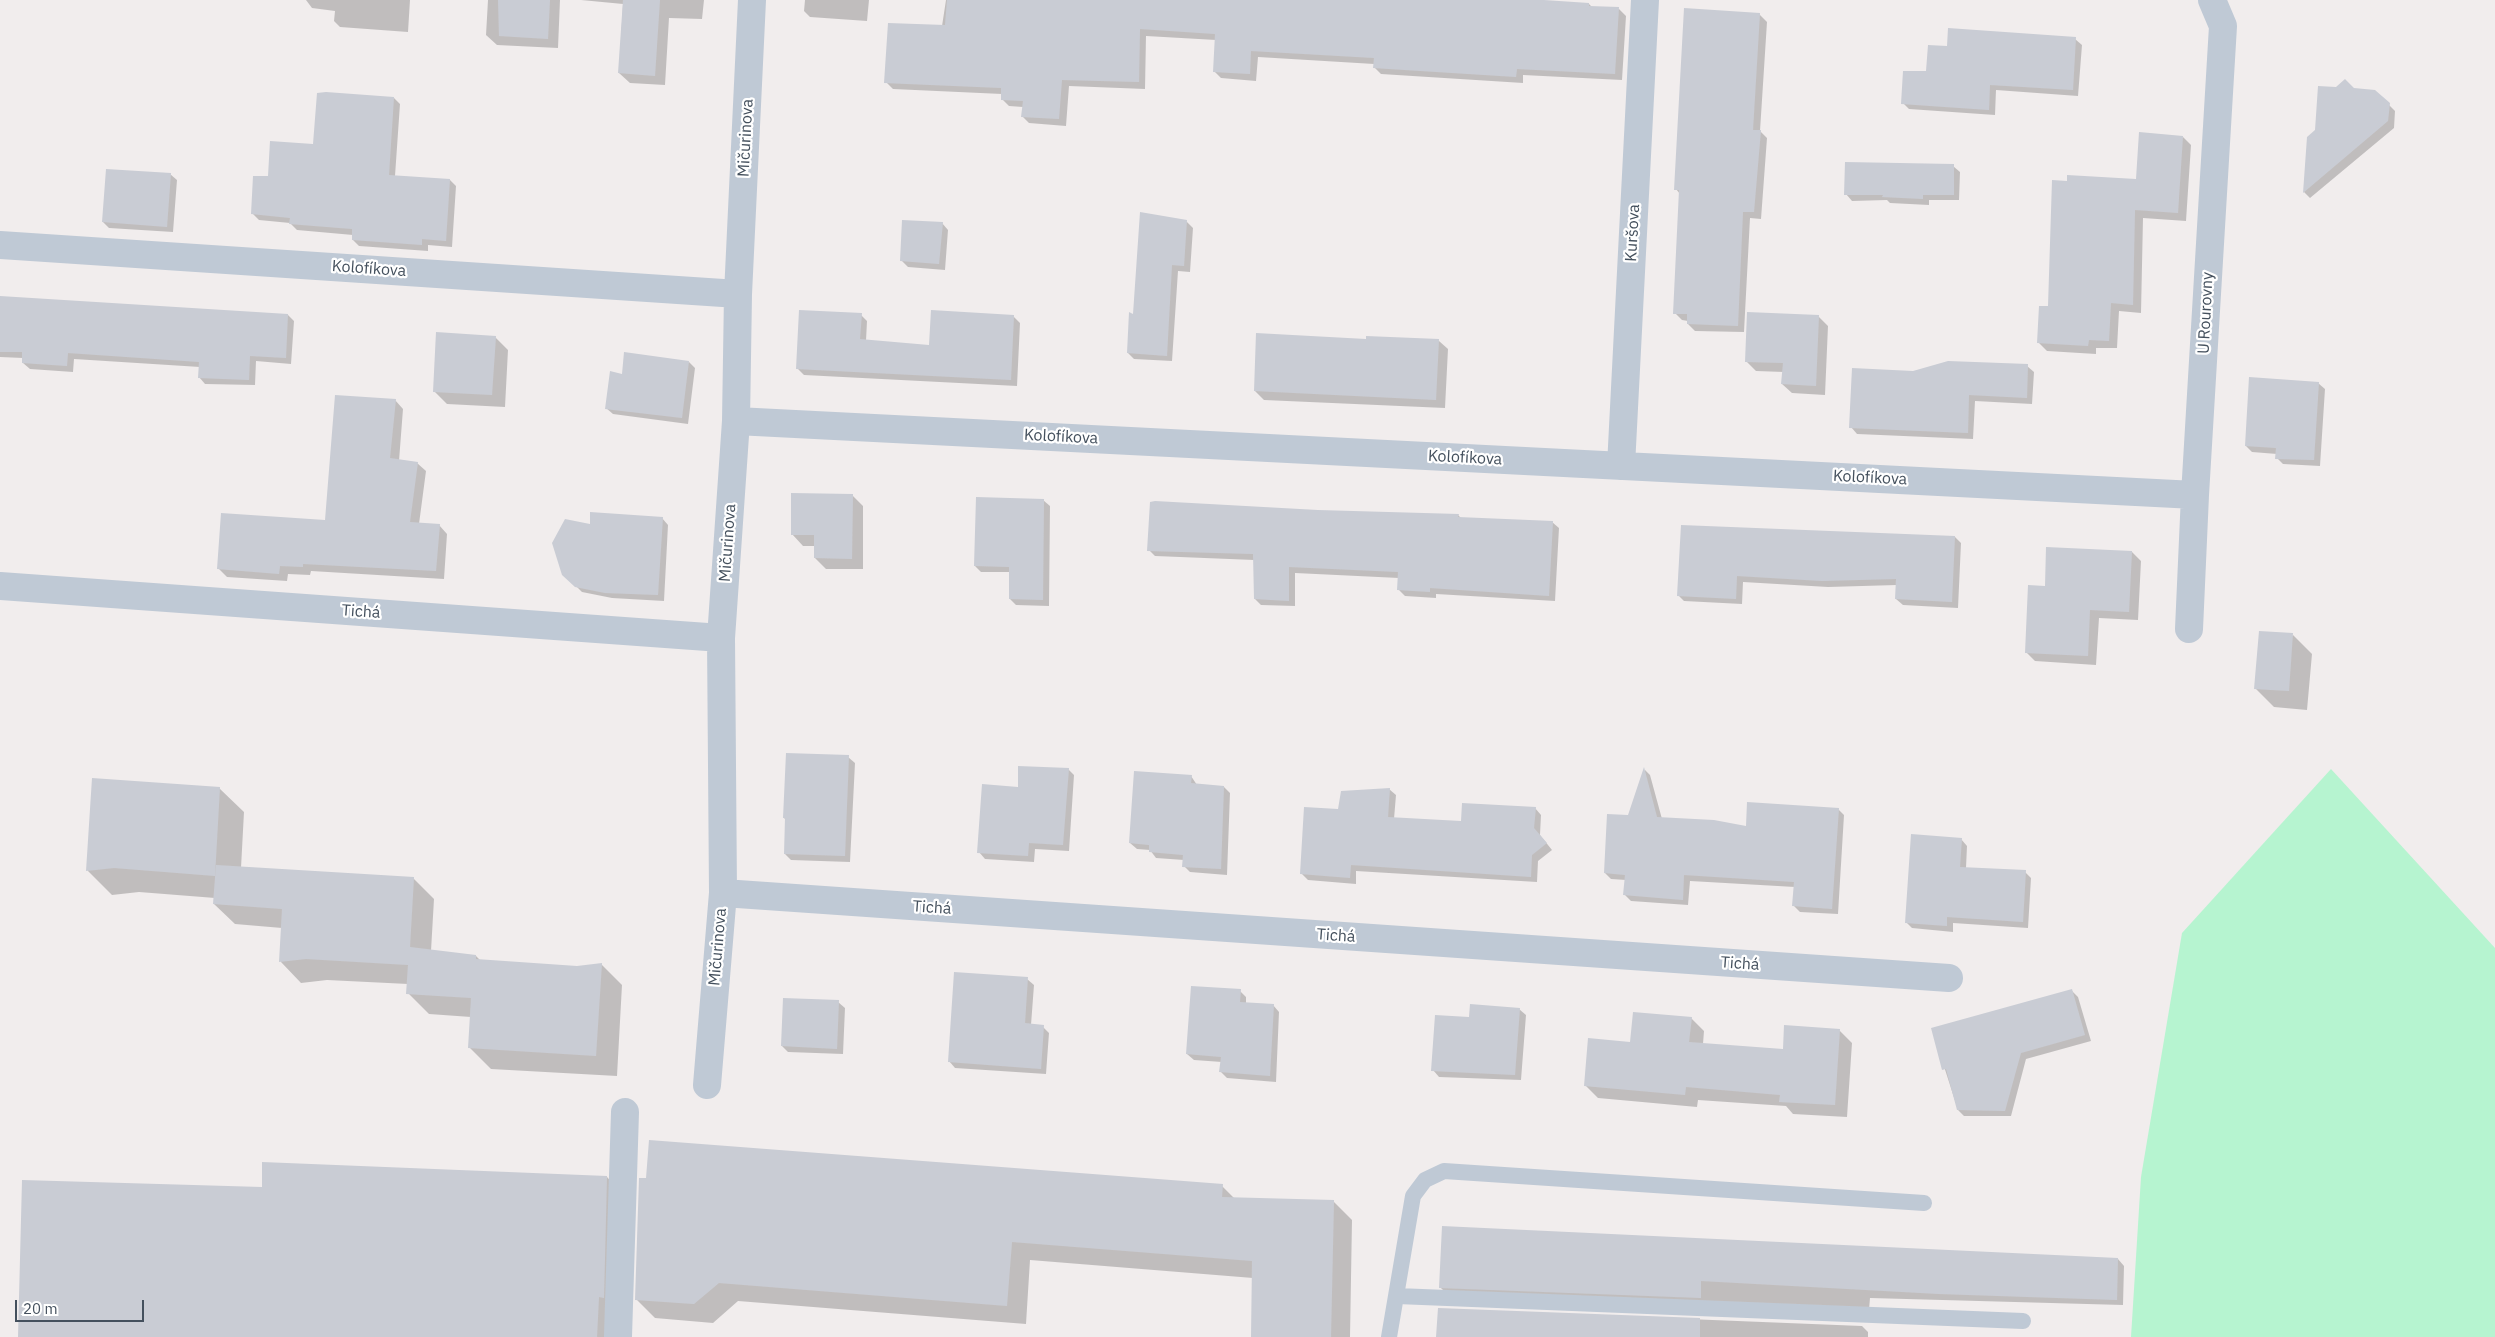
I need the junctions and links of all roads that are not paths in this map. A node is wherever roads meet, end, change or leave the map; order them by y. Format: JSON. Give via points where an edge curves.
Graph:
{"nodes":[{"id":1,"x":752,"y":0,"type":"edge"},
{"id":2,"x":1645,"y":0,"type":"edge"},
{"id":3,"x":2212,"y":0,"type":"edge"},
{"id":4,"x":0,"y":245,"type":"edge"},
{"id":5,"x":738,"y":294,"type":"junction"},
{"id":6,"x":736,"y":421,"type":"junction"},
{"id":7,"x":1620,"y":466,"type":"junction"},
{"id":8,"x":2195,"y":494,"type":"junction"},
{"id":9,"x":0,"y":586,"type":"edge"},
{"id":10,"x":2189,"y":629,"type":"dead end"},
{"id":11,"x":721,"y":638,"type":"junction"},
{"id":12,"x":723,"y":893,"type":"junction"},
{"id":13,"x":1949,"y":978,"type":"dead end"},
{"id":14,"x":707,"y":1085,"type":"dead end"},
{"id":15,"x":625,"y":1112,"type":"dead end"},
{"id":16,"x":1924,"y":1203,"type":"dead end"},
{"id":17,"x":1397,"y":1296,"type":"junction"},
{"id":18,"x":2023,"y":1321,"type":"dead end"},
{"id":19,"x":618,"y":1337,"type":"edge"},
{"id":20,"x":1389,"y":1337,"type":"edge"}],
"edges":[{"from":1,"to":5,"type":"street","name":"Mičurinova"},
{"from":2,"to":7,"type":"street","name":"Kuršova"},
{"from":3,"to":8,"type":"street","name":"U Rourovny","via":[[2223,26]]},
{"from":4,"to":5,"type":"street","name":"Kolofíkova"},
{"from":5,"to":6,"type":"street","name":"Mičurinova"},
{"from":6,"to":7,"type":"street","name":"Kolofíkova"},
{"from":6,"to":11,"type":"street","name":"Mičurinova"},
{"from":7,"to":8,"type":"street","name":"Kolofíkova"},
{"from":8,"to":10,"type":"street","name":"U Rourovny"},
{"from":9,"to":11,"type":"street","name":"Tichá"},
{"from":11,"to":12,"type":"street","name":"Mičurinova"},
{"from":12,"to":13,"type":"street","name":"Tichá"},
{"from":12,"to":14,"type":"street","name":"Mičurinova"},
{"from":15,"to":19,"type":"street"},
{"from":16,"to":17,"type":"lane","via":[[1444,1171],[1425,1180],[1413,1196]]},
{"from":17,"to":18,"type":"lane"},
{"from":17,"to":20,"type":"lane"}]}
